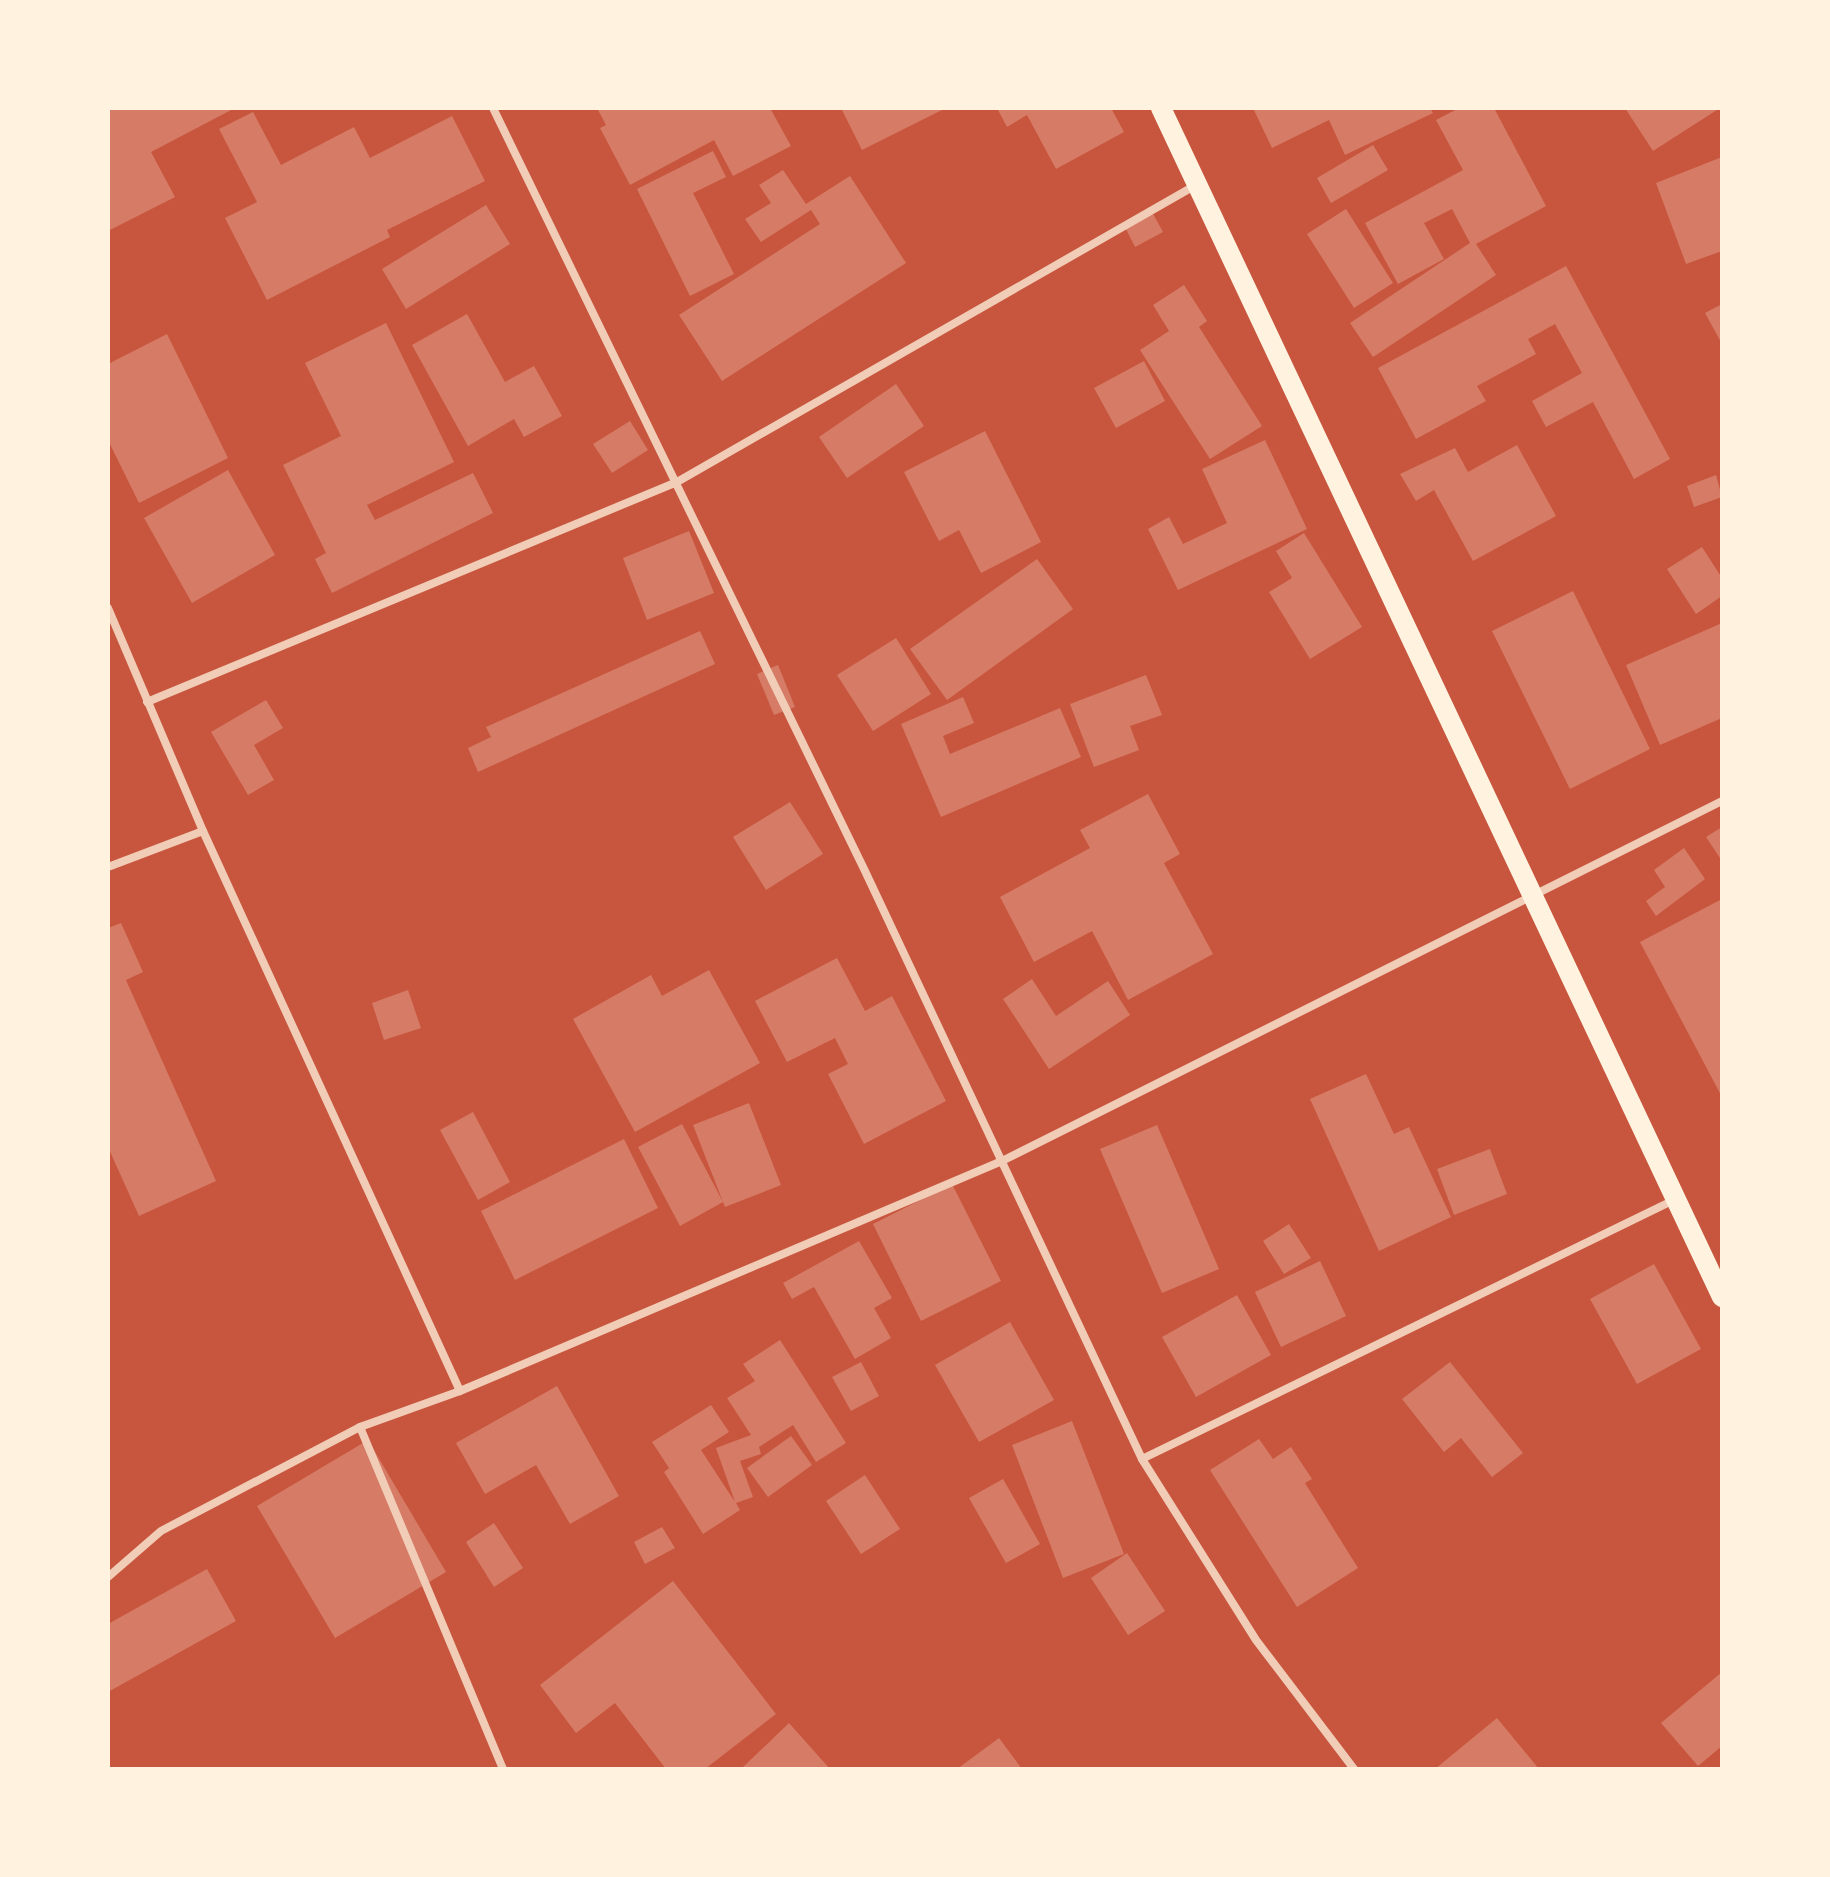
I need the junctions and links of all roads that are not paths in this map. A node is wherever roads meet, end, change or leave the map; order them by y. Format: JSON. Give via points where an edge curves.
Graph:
{"nodes":[{"id":1,"x":493,"y":108,"type":"edge"},
{"id":2,"x":1161,"y":108,"type":"edge"},
{"id":3,"x":1197,"y":185,"type":"junction"},
{"id":4,"x":677,"y":482,"type":"junction"},
{"id":5,"x":108,"y":608,"type":"edge"},
{"id":6,"x":147,"y":702,"type":"junction"},
{"id":7,"x":1722,"y":801,"type":"edge"},
{"id":8,"x":203,"y":831,"type":"junction"},
{"id":9,"x":108,"y":867,"type":"edge"},
{"id":10,"x":1531,"y":895,"type":"junction"},
{"id":11,"x":1002,"y":1161,"type":"junction"},
{"id":12,"x":1674,"y":1200,"type":"junction"},
{"id":13,"x":1722,"y":1297,"type":"edge"},
{"id":14,"x":460,"y":1391,"type":"junction"},
{"id":15,"x":360,"y":1427,"type":"junction"},
{"id":16,"x":1142,"y":1459,"type":"junction"},
{"id":17,"x":108,"y":1577,"type":"edge"},
{"id":18,"x":503,"y":1769,"type":"edge"},
{"id":19,"x":1354,"y":1769,"type":"edge"}],
"edges":[{"from":1,"to":4,"type":"street"},
{"from":2,"to":3,"type":"main road"},
{"from":3,"to":4,"type":"street"},
{"from":3,"to":10,"type":"main road"},
{"from":4,"to":6,"type":"street"},
{"from":4,"to":11,"type":"street"},
{"from":5,"to":6,"type":"street"},
{"from":6,"to":8,"type":"street"},
{"from":7,"to":10,"type":"street"},
{"from":8,"to":9,"type":"street"},
{"from":8,"to":14,"type":"street"},
{"from":10,"to":11,"type":"street"},
{"from":10,"to":12,"type":"main road"},
{"from":11,"to":14,"type":"street"},
{"from":11,"to":16,"type":"street"},
{"from":12,"to":13,"type":"main road"},
{"from":12,"to":16,"type":"street"},
{"from":14,"to":15,"type":"street"},
{"from":15,"to":17,"type":"street","via":[[161,1531]]},
{"from":15,"to":18,"type":"street"},
{"from":16,"to":19,"type":"street","via":[[1256,1640]]}]}
